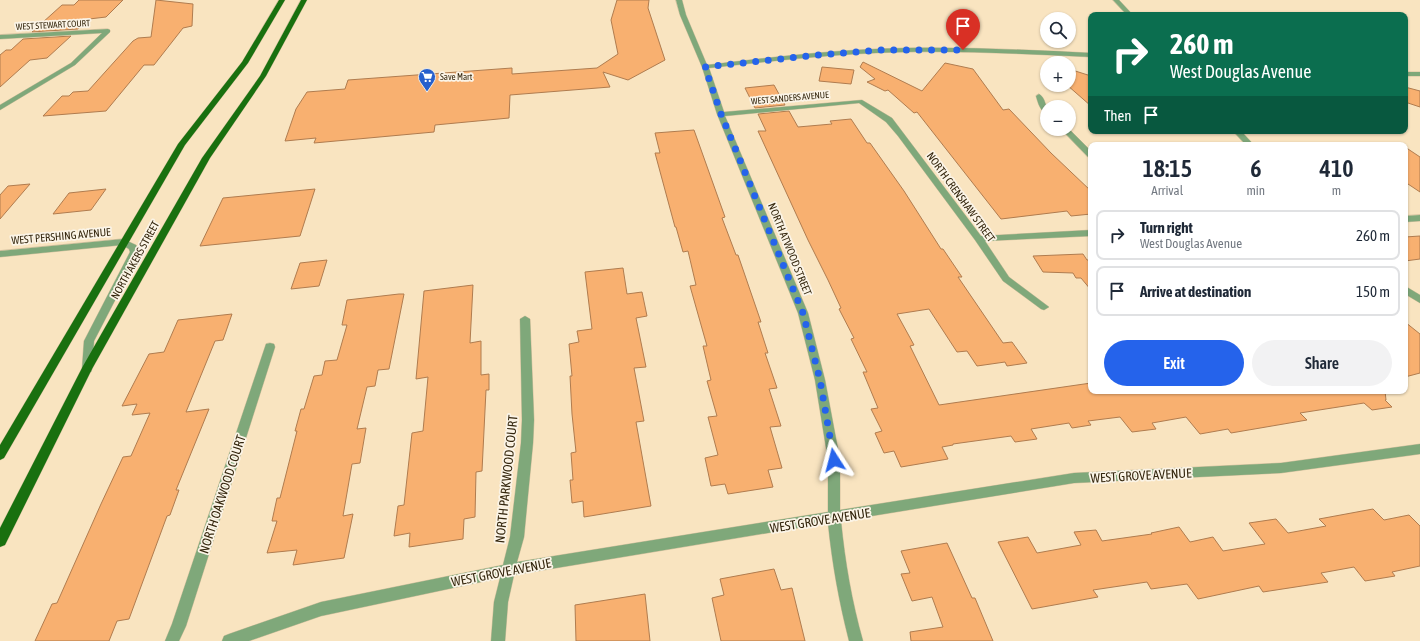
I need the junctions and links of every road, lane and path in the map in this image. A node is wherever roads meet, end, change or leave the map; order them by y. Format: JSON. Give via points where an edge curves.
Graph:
{"nodes":[{"id":1,"x":282,"y":0,"type":"edge"},
{"id":2,"x":304,"y":0,"type":"edge"},
{"id":3,"x":679,"y":0,"type":"edge"},
{"id":4,"x":1116,"y":0,"type":"edge"},
{"id":5,"x":1127,"y":12,"type":"edge"},
{"id":6,"x":0,"y":37,"type":"edge"},
{"id":7,"x":1088,"y":55,"type":"edge"},
{"id":8,"x":705,"y":67,"type":"junction"},
{"id":9,"x":1408,"y":74,"type":"edge"},
{"id":10,"x":1420,"y":74,"type":"edge"},
{"id":11,"x":1039,"y":96,"type":"dead end"},
{"id":12,"x":1040,"y":100,"type":"edge"},
{"id":13,"x":860,"y":101,"type":"joint"},
{"id":14,"x":0,"y":108,"type":"edge"},
{"id":15,"x":721,"y":114,"type":"junction"},
{"id":16,"x":1240,"y":134,"type":"edge"},
{"id":17,"x":1072,"y":136,"type":"edge"},
{"id":18,"x":1247,"y":142,"type":"edge"},
{"id":19,"x":1088,"y":152,"type":"edge"},
{"id":20,"x":1420,"y":218,"type":"edge"},
{"id":21,"x":1408,"y":219,"type":"edge"},
{"id":22,"x":1088,"y":233,"type":"edge"},
{"id":23,"x":979,"y":239,"type":"junction"},
{"id":24,"x":123,"y":242,"type":"junction"},
{"id":25,"x":0,"y":254,"type":"edge"},
{"id":26,"x":1408,"y":291,"type":"edge"},
{"id":27,"x":1420,"y":300,"type":"edge"},
{"id":28,"x":1044,"y":308,"type":"dead end"},
{"id":29,"x":525,"y":318,"type":"dead end"},
{"id":30,"x":270,"y":347,"type":"dead end"},
{"id":31,"x":87,"y":369,"type":"junction"},
{"id":32,"x":1420,"y":449,"type":"edge"},
{"id":33,"x":0,"y":455,"type":"edge"},
{"id":34,"x":834,"y":518,"type":"junction"},
{"id":35,"x":0,"y":541,"type":"edge"},
{"id":36,"x":508,"y":570,"type":"junction"},
{"id":37,"x":172,"y":641,"type":"edge"},
{"id":38,"x":229,"y":641,"type":"edge"},
{"id":39,"x":498,"y":641,"type":"edge"},
{"id":40,"x":856,"y":641,"type":"edge"}],
"edges":[{"from":1,"to":24,"type":"main road","name":"NORTH AKERS STREET","via":[[245,63],[182,144]]},
{"from":2,"to":31,"type":"main road","name":"NORTH AKERS STREET","via":[[263,76],[206,158]]},
{"from":3,"to":8,"type":"street","name":"NORTH ATWOOD STREET"},
{"from":4,"to":5,"type":"street"},
{"from":6,"to":14,"type":"street","name":"WEST STEWART COURT","via":[[108,31],[73,64]]},
{"from":7,"to":8,"type":"street","via":[[978,50],[880,50]]},
{"from":8,"to":15,"type":"street","name":"NORTH ATWOOD STREET"},
{"from":9,"to":10,"type":"street"},
{"from":11,"to":12,"type":"street"},
{"from":13,"to":15,"type":"street","name":"WEST SANDERS AVENUE"},
{"from":13,"to":23,"type":"street","name":"NORTH CRENSHAW STREET","via":[[889,120]]},
{"from":15,"to":34,"type":"street","name":"NORTH ATWOOD STREET","via":[[803,313],[820,380],[834,460]]},
{"from":16,"to":18,"type":"street"},
{"from":17,"to":19,"type":"street"},
{"from":20,"to":21,"type":"street"},
{"from":22,"to":23,"type":"street"},
{"from":23,"to":28,"type":"street","name":"NORTH CRENSHAW STREET","via":[[1006,279]]},
{"from":24,"to":25,"type":"street","name":"WEST PERSHING AVENUE"},
{"from":24,"to":31,"type":"street","name":"WEST PERSHING AVENUE","via":[[133,247],[135,252],[89,341]]},
{"from":24,"to":33,"type":"main road","name":"NORTH AKERS STREET"},
{"from":26,"to":27,"type":"street"},
{"from":29,"to":36,"type":"street","name":"NORTH PARKWOOD COURT","via":[[527,443],[517,537]]},
{"from":30,"to":37,"type":"street","name":"NORTH OAKWOOD COURT","via":[[182,618]]},
{"from":31,"to":35,"type":"main road","name":"NORTH AKERS STREET"},
{"from":32,"to":34,"type":"street","name":"WEST GROVE AVENUE","via":[[1281,468],[1074,478]]},
{"from":34,"to":36,"type":"street","name":"WEST GROVE AVENUE"},
{"from":34,"to":40,"type":"street","name":"NORTH ATWOOD STREET","via":[[839,563]]},
{"from":36,"to":38,"type":"street","name":"WEST GROVE AVENUE","via":[[321,609]]},
{"from":36,"to":39,"type":"street","name":"NORTH PARKWOOD COURT","via":[[501,602]]}]}
